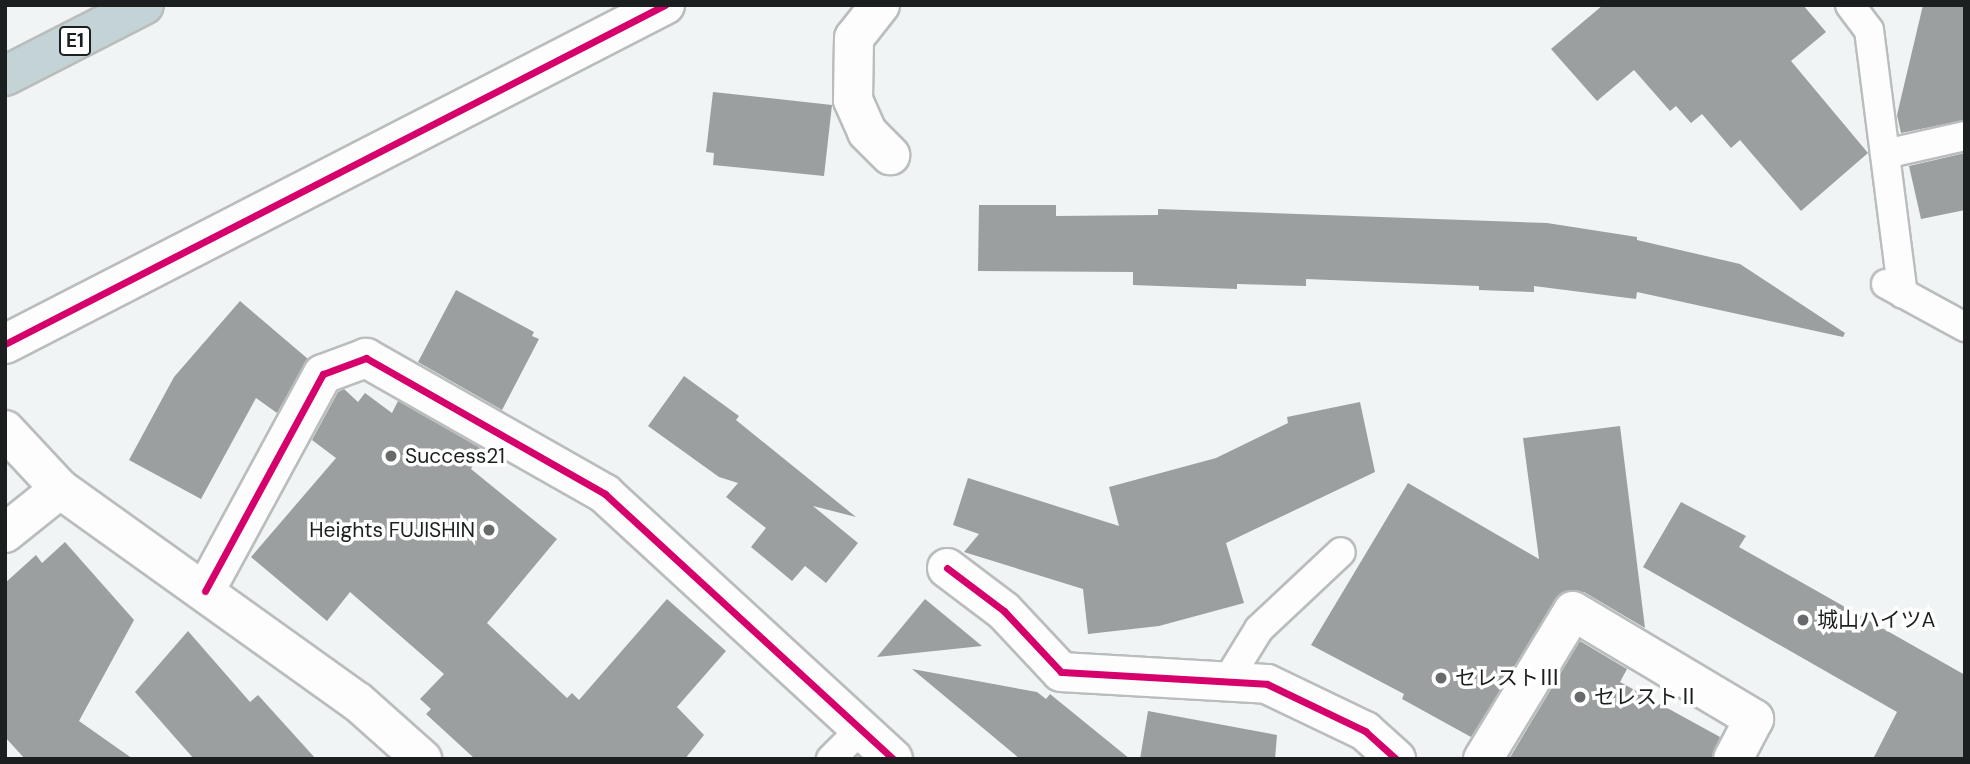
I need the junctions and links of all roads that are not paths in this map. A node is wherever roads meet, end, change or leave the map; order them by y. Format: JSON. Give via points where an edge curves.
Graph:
{"nodes":[{"id":1,"x":144,"y":5,"type":"edge"},
{"id":2,"x":664,"y":5,"type":"edge"},
{"id":3,"x":880,"y":5,"type":"edge"},
{"id":4,"x":1850,"y":5,"type":"edge"},
{"id":5,"x":5,"y":76,"type":"edge"},
{"id":6,"x":1965,"y":136,"type":"edge"},
{"id":7,"x":1885,"y":154,"type":"junction"},
{"id":8,"x":890,"y":155,"type":"dead end"},
{"id":9,"x":1965,"y":327,"type":"edge"},
{"id":10,"x":5,"y":344,"type":"edge"},
{"id":11,"x":5,"y":430,"type":"edge"},
{"id":12,"x":60,"y":489,"type":"junction"},
{"id":13,"x":5,"y":533,"type":"edge"},
{"id":14,"x":1341,"y":552,"type":"dead end"},
{"id":15,"x":947,"y":568,"type":"dead end"},
{"id":16,"x":205,"y":591,"type":"junction"},
{"id":17,"x":1227,"y":681,"type":"junction"},
{"id":18,"x":860,"y":730,"type":"junction"},
{"id":19,"x":422,"y":759,"type":"edge"},
{"id":20,"x":831,"y":759,"type":"edge"},
{"id":21,"x":893,"y":759,"type":"edge"},
{"id":22,"x":1396,"y":759,"type":"edge"},
{"id":23,"x":1483,"y":759,"type":"edge"},
{"id":24,"x":1733,"y":759,"type":"edge"}],
"edges":[{"from":1,"to":5,"type":"highway","number":"E1"},
{"from":2,"to":10,"type":"street"},
{"from":3,"to":8,"type":"street","via":[[854,38],[853,100],[867,132]]},
{"from":4,"to":7,"type":"lane","via":[[1869,30]]},
{"from":6,"to":7,"type":"lane"},
{"from":7,"to":9,"type":"lane","via":[[1893,288]]},
{"from":11,"to":12,"type":"street"},
{"from":12,"to":13,"type":"street"},
{"from":12,"to":16,"type":"street"},
{"from":14,"to":17,"type":"lane","via":[[1259,629]]},
{"from":15,"to":17,"type":"street","via":[[1004,611],[1060,672]]},
{"from":16,"to":18,"type":"street","via":[[323,374],[366,358],[606,494]]},
{"from":16,"to":19,"type":"street","via":[[358,702]]},
{"from":17,"to":22,"type":"street","via":[[1267,684],[1366,732]]},
{"from":18,"to":20,"type":"lane"},
{"from":18,"to":21,"type":"street"},
{"from":23,"to":24,"type":"street","via":[[1573,611],[1754,719]]}]}
